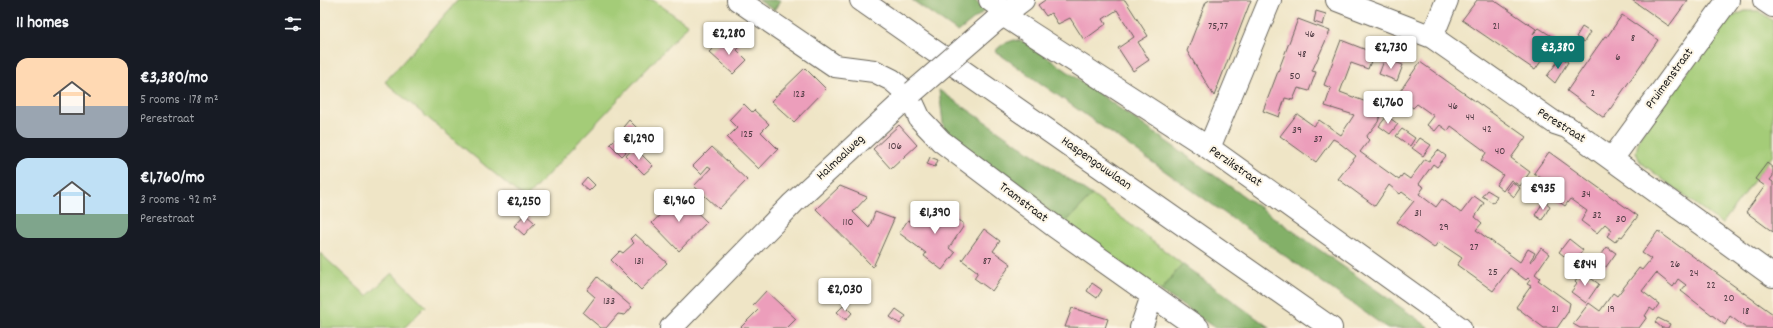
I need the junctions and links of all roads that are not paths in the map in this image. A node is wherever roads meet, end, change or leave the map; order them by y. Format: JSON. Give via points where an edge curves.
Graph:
{"nodes":[{"id":1,"x":738,"y":0,"type":"edge"},
{"id":2,"x":861,"y":0,"type":"edge"},
{"id":3,"x":1270,"y":0,"type":"edge"},
{"id":4,"x":1337,"y":0,"type":"edge"},
{"id":5,"x":1447,"y":0,"type":"edge"},
{"id":6,"x":1728,"y":0,"type":"edge"},
{"id":7,"x":1764,"y":0,"type":"edge"},
{"id":8,"x":1773,"y":6,"type":"edge"},
{"id":9,"x":1003,"y":10,"type":"edge"},
{"id":10,"x":1432,"y":37,"type":"junction"},
{"id":11,"x":911,"y":94,"type":"junction"},
{"id":12,"x":1209,"y":148,"type":"junction"},
{"id":13,"x":1612,"y":159,"type":"junction"},
{"id":14,"x":1773,"y":276,"type":"edge"},
{"id":15,"x":1152,"y":296,"type":"junction"},
{"id":16,"x":672,"y":328,"type":"edge"},
{"id":17,"x":1141,"y":328,"type":"edge"},
{"id":18,"x":1198,"y":328,"type":"edge"},
{"id":19,"x":1331,"y":328,"type":"edge"},
{"id":20,"x":1460,"y":328,"type":"edge"}],
"edges":[{"from":1,"to":11,"type":"street","via":[[835,66],[886,75]]},
{"from":2,"to":19,"type":"street","name":"Haspengouwlaan"},
{"from":3,"to":12,"type":"street"},
{"from":4,"to":10,"type":"street","name":"Perestraat"},
{"from":5,"to":10,"type":"street"},
{"from":6,"to":13,"type":"street","name":"Pruimenstraat"},
{"from":7,"to":8,"type":"street"},
{"from":9,"to":11,"type":"street","name":"Halmaalweg","bridge":true},
{"from":9,"to":12,"type":"street","name":"Perzikstraat"},
{"from":10,"to":13,"type":"street","name":"Perestraat","via":[[1555,123],[1567,127]]},
{"from":11,"to":15,"type":"street","name":"Tramstraat","via":[[920,120],[941,141]]},
{"from":11,"to":16,"type":"street","name":"Halmaalweg","via":[[793,203]]},
{"from":12,"to":20,"type":"street","name":"Perzikstraat"},
{"from":13,"to":14,"type":"street","name":"Perestraat"},
{"from":15,"to":17,"type":"street"},
{"from":15,"to":18,"type":"street","name":"Tramstraat"}]}
